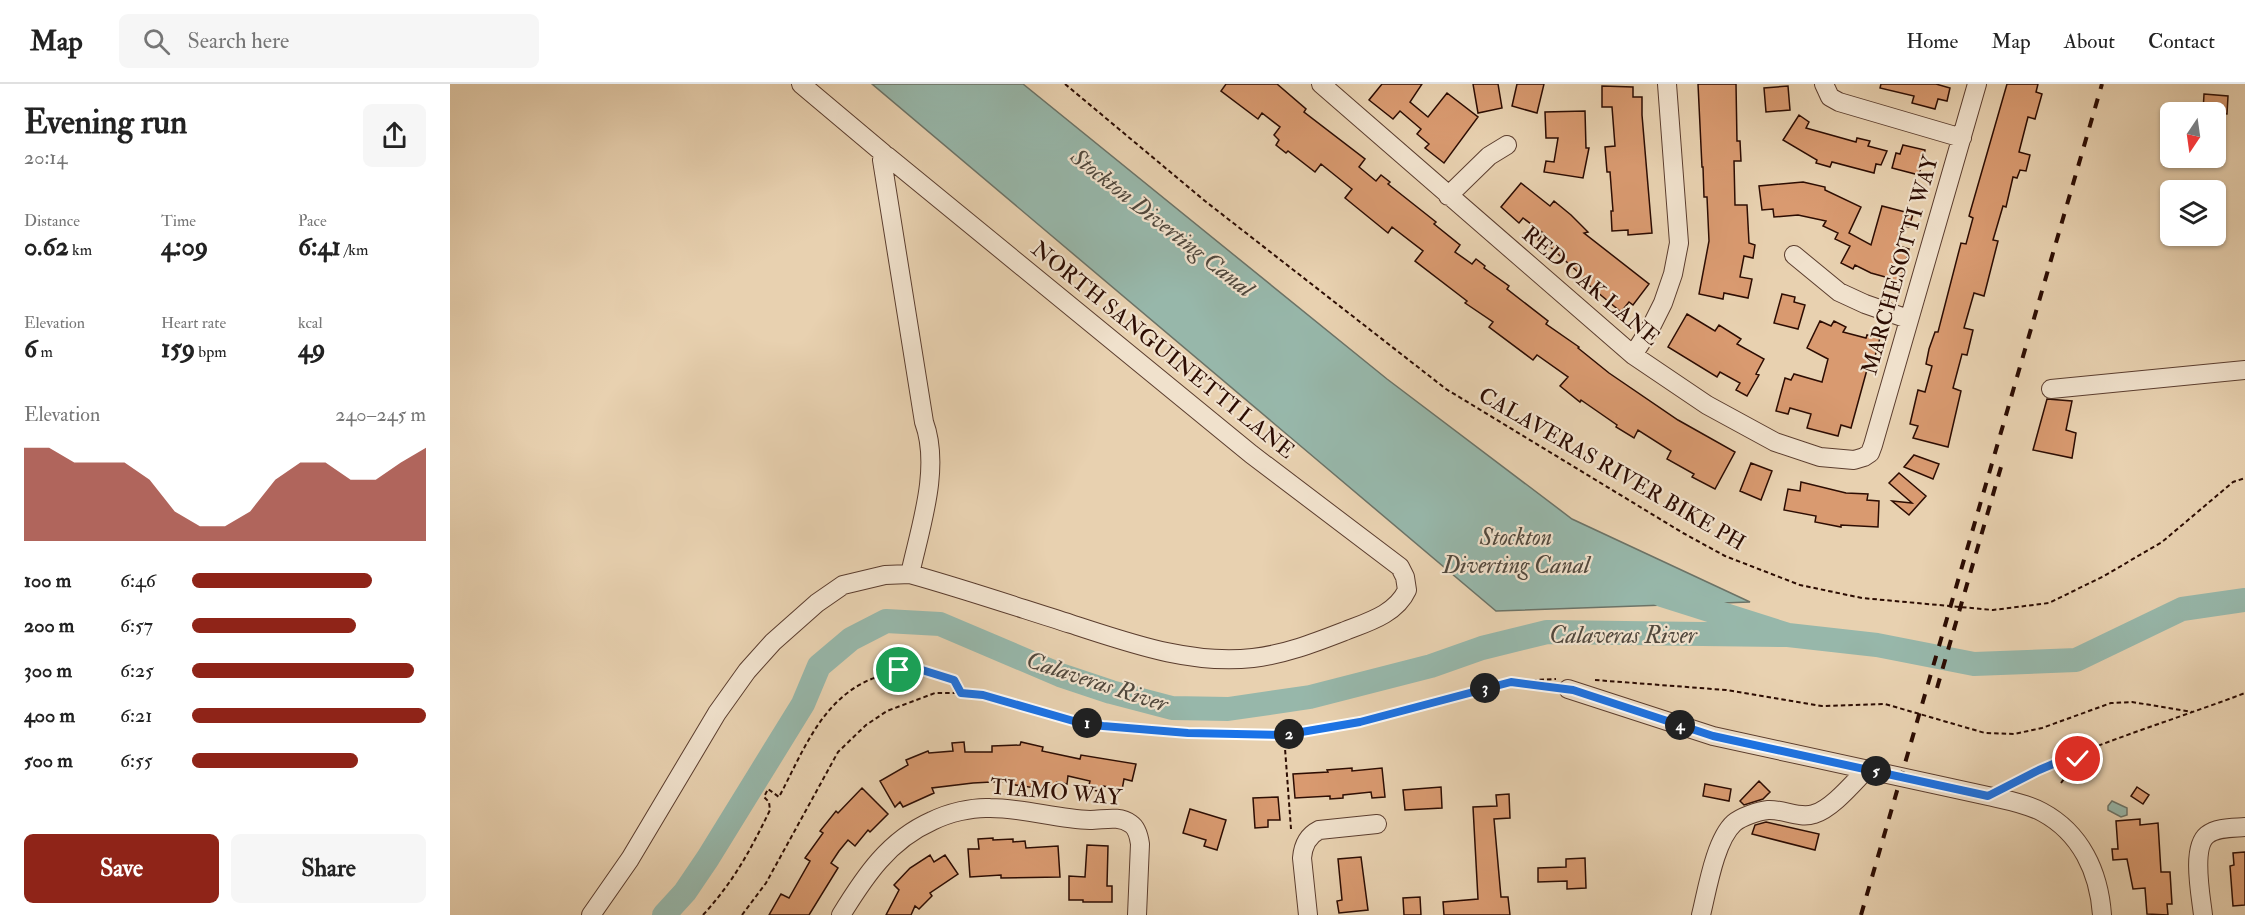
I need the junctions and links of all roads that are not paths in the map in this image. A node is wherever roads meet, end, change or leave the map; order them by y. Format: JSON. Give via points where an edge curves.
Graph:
{"nodes":[{"id":1,"x":801,"y":84,"type":"edge"},
{"id":2,"x":1667,"y":84,"type":"edge"},
{"id":3,"x":1824,"y":84,"type":"edge"},
{"id":4,"x":1977,"y":84,"type":"edge"},
{"id":5,"x":1333,"y":88,"type":"edge"},
{"id":6,"x":1962,"y":138,"type":"junction"},
{"id":7,"x":1507,"y":145,"type":"dead end"},
{"id":8,"x":883,"y":155,"type":"junction"},
{"id":9,"x":1448,"y":196,"type":"junction"},
{"id":10,"x":1794,"y":255,"type":"dead end"},
{"id":11,"x":1908,"y":319,"type":"junction"},
{"id":12,"x":1633,"y":356,"type":"junction"},
{"id":13,"x":2245,"y":370,"type":"edge"},
{"id":14,"x":2051,"y":389,"type":"dead end"},
{"id":15,"x":1864,"y":457,"type":"joint"},
{"id":16,"x":910,"y":574,"type":"junction"},
{"id":17,"x":1565,"y":684,"type":"road end"},
{"id":18,"x":1868,"y":769,"type":"junction"},
{"id":19,"x":1377,"y":824,"type":"dead end"},
{"id":20,"x":2245,"y":827,"type":"edge"},
{"id":21,"x":591,"y":915,"type":"edge"},
{"id":22,"x":841,"y":915,"type":"edge"},
{"id":23,"x":1137,"y":915,"type":"edge"},
{"id":24,"x":1308,"y":915,"type":"edge"},
{"id":25,"x":1701,"y":915,"type":"edge"},
{"id":26,"x":2103,"y":915,"type":"edge"},
{"id":27,"x":2203,"y":915,"type":"edge"}],
"edges":[{"from":1,"to":8,"type":"street","name":"NORTH SANGUINETTI LANE"},
{"from":2,"to":12,"type":"street","via":[[1679,243],[1663,303]]},
{"from":3,"to":6,"type":"street","via":[[1830,97],[1839,102]]},
{"from":4,"to":6,"type":"street","name":"MARCHESOTTI WAY"},
{"from":5,"to":9,"type":"street","name":"RED OAK LANE"},
{"from":6,"to":11,"type":"street","name":"MARCHESOTTI WAY"},
{"from":7,"to":9,"type":"street","via":[[1489,156]]},
{"from":8,"to":16,"type":"street","via":[[930,446],[924,513]]},
{"from":8,"to":16,"type":"street","name":"NORTH SANGUINETTI LANE","via":[[1251,454],[1400,567],[1407,590],[1392,609],[1306,647],[1229,659],[1143,647]]},
{"from":9,"to":12,"type":"street","name":"RED OAK LANE"},
{"from":10,"to":11,"type":"street","via":[[1839,291]]},
{"from":11,"to":15,"type":"street","name":"MARCHESOTTI WAY","via":[[1873,445]]},
{"from":12,"to":15,"type":"street","name":"RED OAK LANE","via":[[1707,405],[1775,442],[1820,457]]},
{"from":13,"to":14,"type":"street"},
{"from":16,"to":21,"type":"street","via":[[885,575],[843,585],[773,642],[717,713],[630,859]]},
{"from":17,"to":18,"type":"street","via":[[1713,736]]},
{"from":18,"to":25,"type":"street","via":[[1822,811],[1798,815],[1767,810],[1734,823],[1722,841]]},
{"from":18,"to":26,"type":"street","via":[[2022,804],[2049,817],[2072,836],[2092,866]]},
{"from":19,"to":24,"type":"street","via":[[1312,833],[1302,858]]},
{"from":20,"to":27,"type":"street","via":[[2219,830],[2206,836],[2200,847]]},
{"from":22,"to":23,"type":"street","name":"TIAMO WAY","via":[[875,863],[900,839],[952,814],[989,808],[1075,819],[1116,818],[1131,824],[1140,844]]}]}
